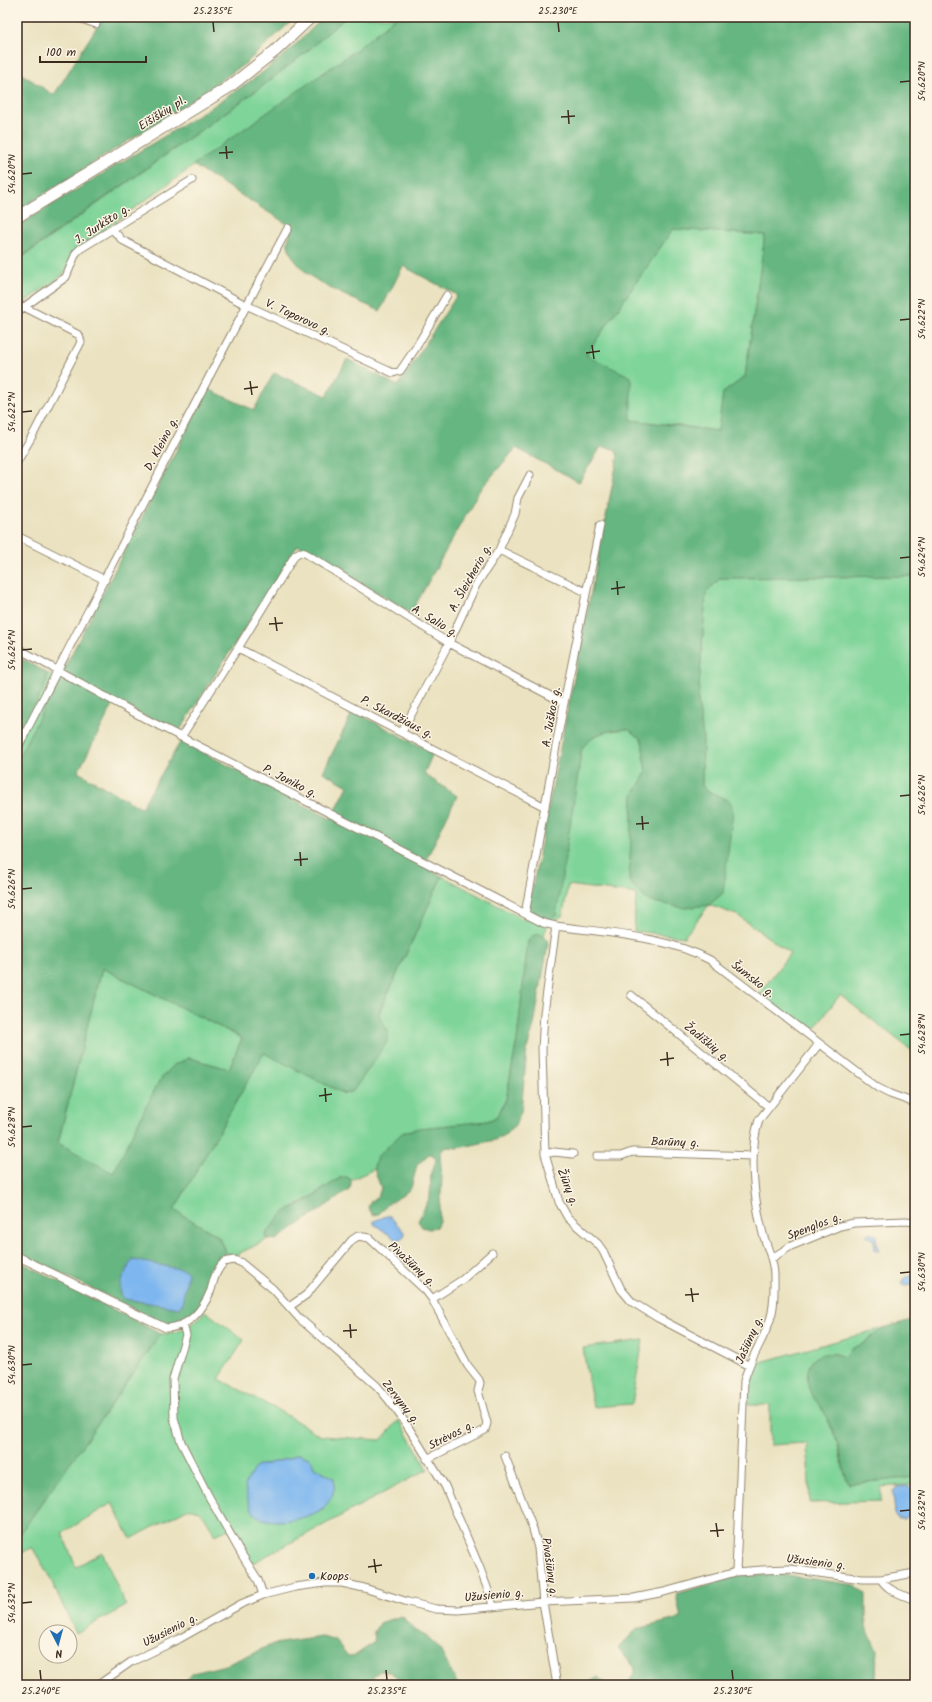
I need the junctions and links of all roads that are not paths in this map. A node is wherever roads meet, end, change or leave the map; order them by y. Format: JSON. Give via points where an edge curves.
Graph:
{"nodes":[{"id":1,"x":76,"y":17,"type":"edge"},
{"id":2,"x":311,"y":17,"type":"edge"},
{"id":3,"x":96,"y":24,"type":"dead end"},
{"id":4,"x":192,"y":180,"type":"dead end"},
{"id":5,"x":17,"y":218,"type":"edge"},
{"id":6,"x":288,"y":228,"type":"dead end"},
{"id":7,"x":112,"y":229,"type":"junction"},
{"id":8,"x":447,"y":295,"type":"dead end"},
{"id":9,"x":246,"y":305,"type":"junction"},
{"id":10,"x":24,"y":307,"type":"junction"},
{"id":11,"x":17,"y":312,"type":"edge"},
{"id":12,"x":17,"y":462,"type":"edge"},
{"id":13,"x":530,"y":475,"type":"dead end"},
{"id":14,"x":600,"y":525,"type":"dead end"},
{"id":15,"x":17,"y":536,"type":"edge"},
{"id":16,"x":499,"y":550,"type":"junction"},
{"id":17,"x":105,"y":580,"type":"junction"},
{"id":18,"x":586,"y":592,"type":"junction"},
{"id":19,"x":449,"y":643,"type":"junction"},
{"id":20,"x":17,"y":648,"type":"edge"},
{"id":21,"x":238,"y":648,"type":"junction"},
{"id":22,"x":57,"y":671,"type":"junction"},
{"id":23,"x":564,"y":703,"type":"junction"},
{"id":24,"x":402,"y":732,"type":"junction"},
{"id":25,"x":180,"y":737,"type":"junction"},
{"id":26,"x":17,"y":749,"type":"edge"},
{"id":27,"x":545,"y":807,"type":"junction"},
{"id":28,"x":525,"y":914,"type":"junction"},
{"id":29,"x":556,"y":926,"type":"junction"},
{"id":30,"x":631,"y":995,"type":"dead end"},
{"id":31,"x":819,"y":1044,"type":"junction"},
{"id":32,"x":915,"y":1103,"type":"edge"},
{"id":33,"x":769,"y":1107,"type":"junction"},
{"id":34,"x":546,"y":1154,"type":"junction"},
{"id":35,"x":573,"y":1154,"type":"dead end"},
{"id":36,"x":597,"y":1156,"type":"dead end"},
{"id":37,"x":753,"y":1156,"type":"junction"},
{"id":38,"x":915,"y":1222,"type":"edge"},
{"id":39,"x":492,"y":1253,"type":"dead end"},
{"id":40,"x":17,"y":1256,"type":"edge"},
{"id":41,"x":772,"y":1258,"type":"junction"},
{"id":42,"x":432,"y":1299,"type":"junction"},
{"id":43,"x":289,"y":1308,"type":"junction"},
{"id":44,"x":183,"y":1325,"type":"junction"},
{"id":45,"x":748,"y":1365,"type":"junction"},
{"id":46,"x":485,"y":1430,"type":"joint"},
{"id":47,"x":505,"y":1456,"type":"dead end"},
{"id":48,"x":427,"y":1459,"type":"junction"},
{"id":49,"x":736,"y":1572,"type":"junction"},
{"id":50,"x":915,"y":1573,"type":"edge"},
{"id":51,"x":881,"y":1579,"type":"junction"},
{"id":52,"x":263,"y":1594,"type":"junction"},
{"id":53,"x":915,"y":1600,"type":"edge"},
{"id":54,"x":544,"y":1602,"type":"junction"},
{"id":55,"x":493,"y":1607,"type":"junction"},
{"id":56,"x":98,"y":1685,"type":"edge"},
{"id":57,"x":557,"y":1685,"type":"edge"}],
"edges":[{"from":1,"to":3,"type":"street"},
{"from":2,"to":5,"type":"main road","name":"Eišiškių pl.","via":[[229,87]]},
{"from":4,"to":7,"type":"street","name":"J. Jurkšto g."},
{"from":6,"to":9,"type":"street","name":"D. Kleino g."},
{"from":7,"to":9,"type":"street","name":"V. Toporovo g.","via":[[122,240]]},
{"from":7,"to":10,"type":"street","name":"J. Jurkšto g.","via":[[76,253],[66,277]]},
{"from":8,"to":9,"type":"street","name":"V. Toporovo g.","via":[[400,371],[393,373]]},
{"from":9,"to":17,"type":"street","name":"D. Kleino g."},
{"from":10,"to":11,"type":"street","name":"J. Jurkšto g."},
{"from":10,"to":12,"type":"street","via":[[79,335],[81,342]]},
{"from":13,"to":16,"type":"street","name":"A. Šleicherio g.","via":[[518,498],[515,514]]},
{"from":14,"to":18,"type":"street","name":"A. Juškos g."},
{"from":15,"to":17,"type":"street"},
{"from":16,"to":18,"type":"street"},
{"from":16,"to":19,"type":"street","name":"A. Šleicherio g.","via":[[476,585]]},
{"from":17,"to":22,"type":"street","name":"D. Kleino g."},
{"from":18,"to":23,"type":"street","name":"A. Juškos g."},
{"from":19,"to":21,"type":"street","name":"A. Salio g.","via":[[300,552],[295,555]]},
{"from":19,"to":23,"type":"street","name":"A. Salio g."},
{"from":19,"to":24,"type":"street","name":"A. Šleicherio g."},
{"from":20,"to":22,"type":"street","name":"P. Joniko g."},
{"from":21,"to":24,"type":"street","name":"P. Skardžiaus g."},
{"from":21,"to":25,"type":"street"},
{"from":22,"to":25,"type":"street","name":"P. Joniko g."},
{"from":22,"to":26,"type":"street","name":"D. Kleino g."},
{"from":23,"to":27,"type":"street","name":"A. Juškos g."},
{"from":24,"to":27,"type":"street","name":"P. Skardžiaus g."},
{"from":25,"to":28,"type":"street","name":"P. Joniko g."},
{"from":27,"to":28,"type":"street","name":"A. Juškos g."},
{"from":28,"to":29,"type":"street","name":"P. Joniko g."},
{"from":29,"to":31,"type":"street","name":"Šumsko g.","via":[[661,942],[680,946],[701,955]]},
{"from":29,"to":34,"type":"street","name":"Žiūrų g.","via":[[543,1031]]},
{"from":30,"to":33,"type":"street","name":"Žadiškių g."},
{"from":31,"to":32,"type":"street","name":"Šumsko g.","via":[[878,1088]]},
{"from":31,"to":33,"type":"street","name":"Jašiūnų g."},
{"from":33,"to":37,"type":"street","name":"Jašiūnų g.","via":[[759,1120]]},
{"from":34,"to":35,"type":"street"},
{"from":34,"to":45,"type":"street","name":"Žiūrų g.","via":[[562,1208],[575,1225],[598,1244],[628,1298],[640,1308]]},
{"from":36,"to":37,"type":"street","name":"Barūnų g.","via":[[621,1156],[632,1152]]},
{"from":37,"to":41,"type":"street","name":"Jašiūnų g.","via":[[759,1218]]},
{"from":38,"to":41,"type":"street","name":"Spenglos g.","via":[[854,1223],[840,1226],[790,1246]]},
{"from":39,"to":42,"type":"street","via":[[462,1280]]},
{"from":40,"to":44,"type":"street","via":[[159,1326],[174,1328]]},
{"from":41,"to":45,"type":"street","name":"Jašiūnų g.","via":[[772,1311],[767,1328]]},
{"from":42,"to":43,"type":"street","name":"Pivašiūnų g.","via":[[369,1238],[358,1236],[306,1295]]},
{"from":42,"to":46,"type":"street","name":"Pivašiūnų g.","via":[[468,1366],[479,1380],[478,1392],[487,1423]]},
{"from":43,"to":44,"type":"street","name":"Zervynų g.","via":[[273,1289],[240,1262],[229,1260],[220,1266],[204,1307]]},
{"from":43,"to":48,"type":"street","name":"Zervynų g.","via":[[380,1391],[405,1422]]},
{"from":44,"to":52,"type":"street","via":[[186,1335],[173,1379],[174,1418],[181,1442],[227,1529],[258,1580]]},
{"from":45,"to":49,"type":"street","name":"Jašiūnų g.","via":[[742,1411]]},
{"from":46,"to":48,"type":"street","name":"Strėvos g."},
{"from":47,"to":54,"type":"street","name":"Pivašiūnų g.","via":[[533,1529],[538,1548]]},
{"from":48,"to":55,"type":"street","name":"Zervynų g.","via":[[445,1486],[458,1515]]},
{"from":49,"to":51,"type":"street","name":"Užusienio g.","via":[[790,1569],[862,1579]]},
{"from":49,"to":54,"type":"street","name":"Užusienio g.","via":[[634,1598]]},
{"from":50,"to":51,"type":"street","name":"Užusienio g."},
{"from":51,"to":53,"type":"street","via":[[887,1587]]},
{"from":52,"to":55,"type":"street","name":"Užusienio g.","via":[[334,1582],[436,1609]]},
{"from":52,"to":56,"type":"street","name":"Užusienio g.","via":[[131,1662]]},
{"from":54,"to":55,"type":"street","name":"Užusienio g."},
{"from":54,"to":57,"type":"street","name":"Pivašiūnų g."}]}
